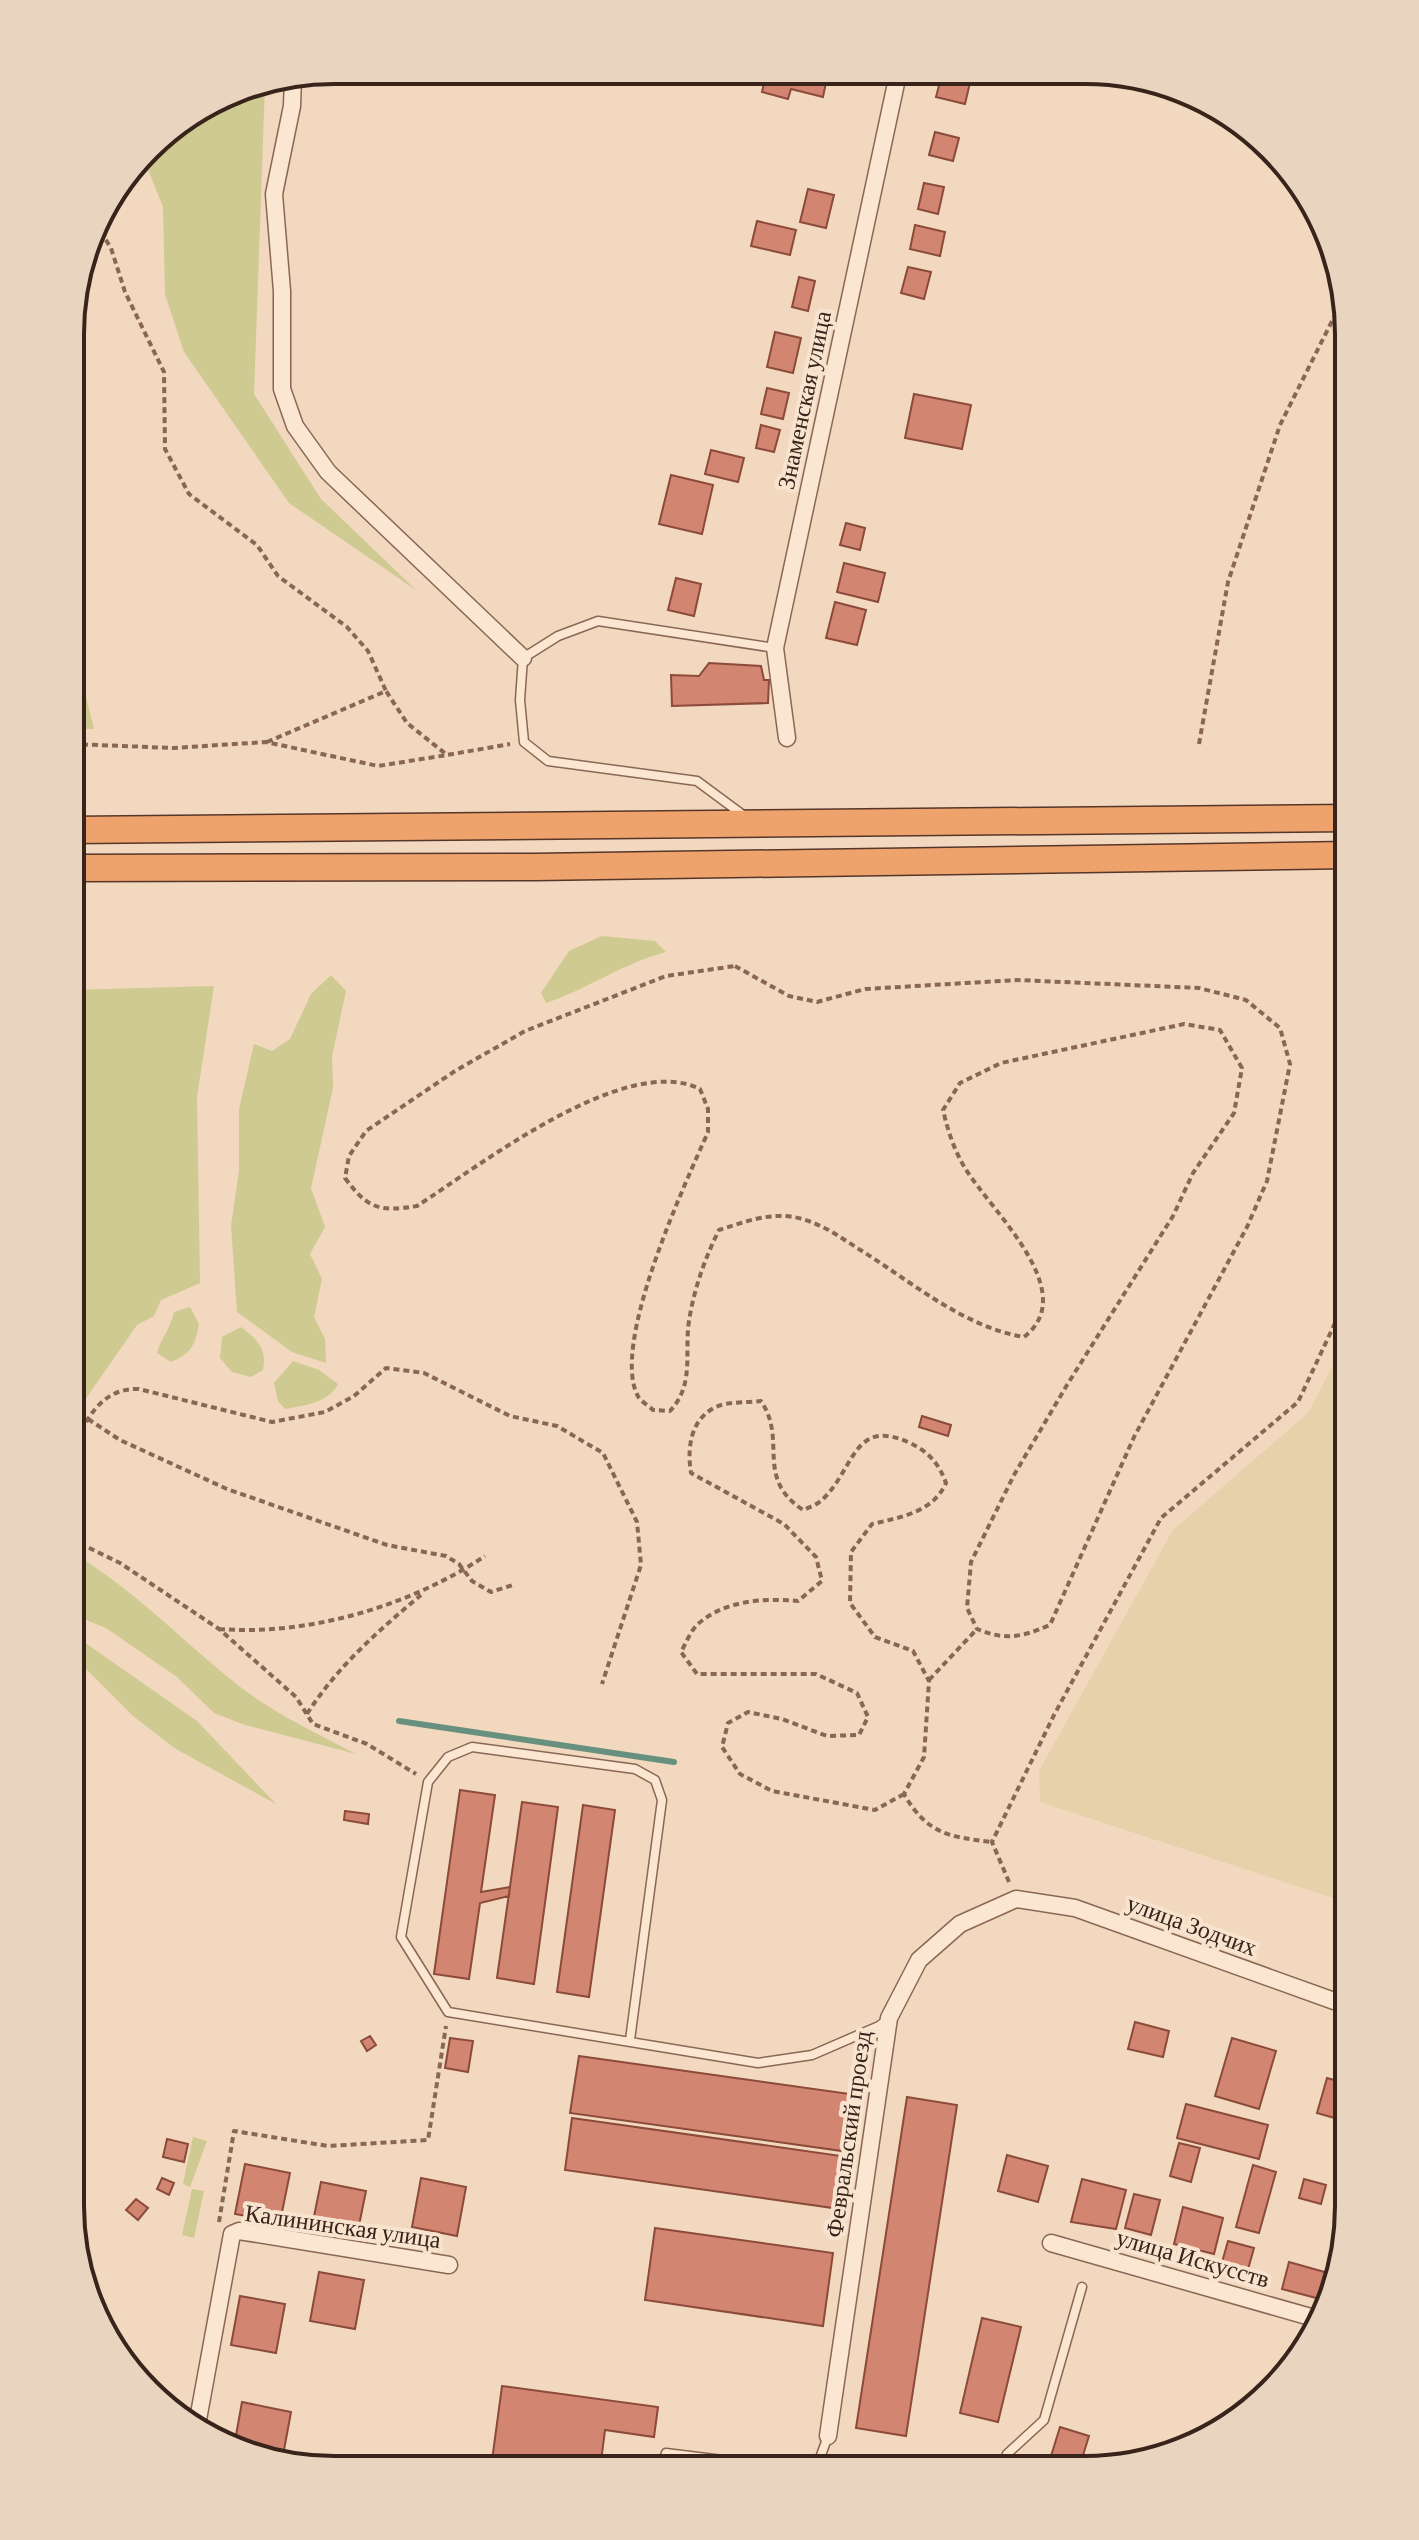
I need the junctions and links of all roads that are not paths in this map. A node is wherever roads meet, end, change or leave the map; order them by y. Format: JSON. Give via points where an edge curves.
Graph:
{"nodes":[{"id":1,"x":896,"y":84,"type":"edge"},
{"id":2,"x":293,"y":88,"type":"edge"},
{"id":3,"x":775,"y":648,"type":"junction"},
{"id":4,"x":523,"y":658,"type":"junction"},
{"id":5,"x":787,"y":738,"type":"dead end"},
{"id":6,"x":1335,"y":818,"type":"edge"},
{"id":7,"x":756,"y":826,"type":"junction"},
{"id":8,"x":84,"y":830,"type":"edge"},
{"id":9,"x":1335,"y":855,"type":"edge"},
{"id":10,"x":84,"y":868,"type":"edge"},
{"id":11,"x":1016,"y":1899,"type":"joint"},
{"id":12,"x":1334,"y":2001,"type":"edge"},
{"id":13,"x":889,"y":2018,"type":"junction"},
{"id":14,"x":630,"y":2040,"type":"junction"},
{"id":15,"x":1051,"y":2243,"type":"dead end"},
{"id":16,"x":449,"y":2265,"type":"dead end"},
{"id":17,"x":1082,"y":2287,"type":"dead end"},
{"id":18,"x":1309,"y":2316,"type":"edge"},
{"id":19,"x":199,"y":2415,"type":"edge"},
{"id":20,"x":828,"y":2436,"type":"joint"},
{"id":21,"x":665,"y":2456,"type":"edge"},
{"id":22,"x":691,"y":2456,"type":"edge"},
{"id":23,"x":821,"y":2456,"type":"edge"},
{"id":24,"x":1006,"y":2456,"type":"edge"}],
"edges":[{"from":1,"to":3,"type":"street","name":"Знаменская улица"},
{"from":2,"to":4,"type":"street","via":[[274,194],[282,291],[282,389],[295,426],[328,472]]},
{"from":3,"to":4,"type":"lane","via":[[598,621],[558,636]]},
{"from":3,"to":5,"type":"street","name":"Знаменская улица"},
{"from":4,"to":7,"type":"lane","via":[[524,742],[548,761],[697,781]]},
{"from":6,"to":7,"type":"highway"},
{"from":7,"to":8,"type":"highway"},
{"from":9,"to":10,"type":"highway"},
{"from":11,"to":12,"type":"street","name":"улица Зодчих","via":[[1075,1908]]},
{"from":11,"to":13,"type":"street","name":"Февральский проезд","via":[[960,1924],[919,1960]]},
{"from":13,"to":14,"type":"lane","via":[[812,2055],[758,2063]]},
{"from":13,"to":20,"type":"street","name":"Февральский проезд"},
{"from":14,"to":14,"type":"lane","via":[[448,2012],[401,1937],[428,1782],[448,1757],[472,1747],[635,1769],[655,1780],[662,1800]]},
{"from":15,"to":18,"type":"street","name":"улица Искусств"},
{"from":16,"to":19,"type":"street","name":"Калининская улица","via":[[232,2234]]},
{"from":17,"to":24,"type":"lane","via":[[1044,2420]]},
{"from":20,"to":23,"type":"lane"},
{"from":21,"to":22,"type":"lane"}]}
